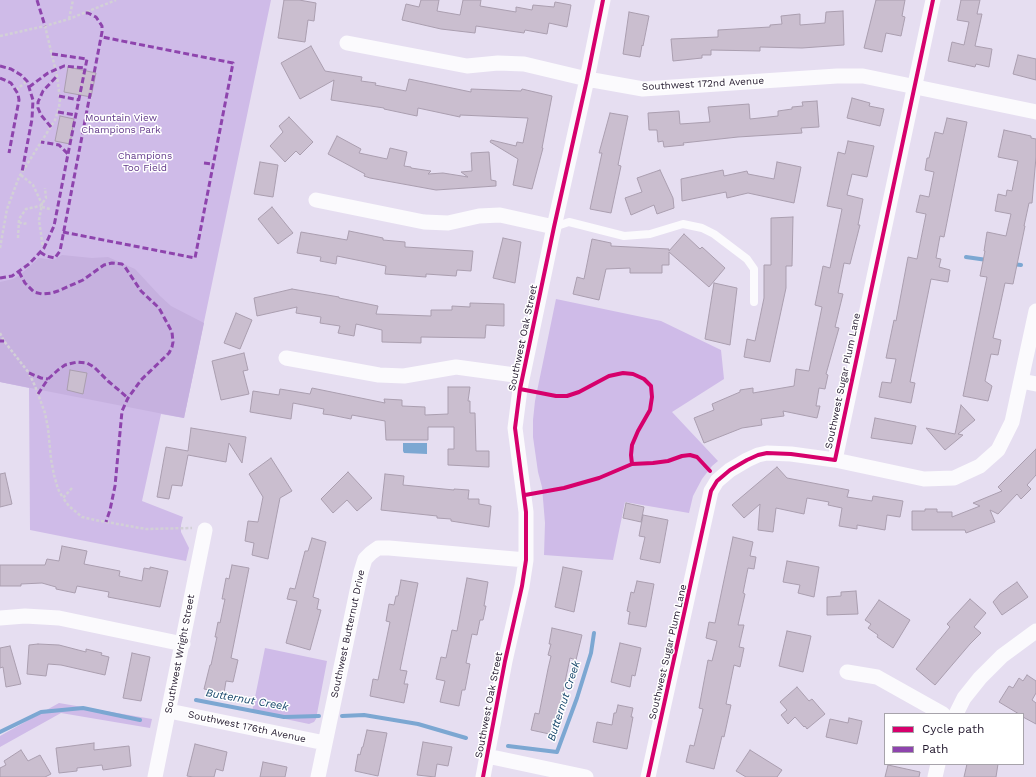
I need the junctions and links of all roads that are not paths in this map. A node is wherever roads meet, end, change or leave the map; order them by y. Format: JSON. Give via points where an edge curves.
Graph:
{"nodes":[{"id":1,"x":603,"y":0,"type":"edge"},
{"id":2,"x":933,"y":0,"type":"edge"},
{"id":3,"x":347,"y":43,"type":"dead end"},
{"id":4,"x":587,"y":79,"type":"junction"},
{"id":5,"x":914,"y":86,"type":"junction"},
{"id":6,"x":1036,"y":112,"type":"edge"},
{"id":7,"x":316,"y":200,"type":"dead end"},
{"id":8,"x":554,"y":227,"type":"junction"},
{"id":9,"x":754,"y":302,"type":"dead end"},
{"id":10,"x":1036,"y":311,"type":"edge"},
{"id":11,"x":286,"y":358,"type":"dead end"},
{"id":12,"x":522,"y":376,"type":"junction"},
{"id":13,"x":1021,"y":381,"type":"junction"},
{"id":14,"x":1036,"y":384,"type":"edge"},
{"id":15,"x":835,"y":460,"type":"junction"},
{"id":16,"x":205,"y":530,"type":"road end"},
{"id":17,"x":526,"y":560,"type":"junction"},
{"id":18,"x":0,"y":618,"type":"edge"},
{"id":19,"x":1036,"y":631,"type":"edge"},
{"id":20,"x":183,"y":644,"type":"junction"},
{"id":21,"x":847,"y":672,"type":"dead end"},
{"id":22,"x":169,"y":711,"type":"junction"},
{"id":23,"x":941,"y":713,"type":"edge"},
{"id":24,"x":956,"y":713,"type":"edge"},
{"id":25,"x":325,"y":743,"type":"junction"},
{"id":26,"x":487,"y":756,"type":"junction"},
{"id":27,"x":938,"y":765,"type":"edge"},
{"id":28,"x":155,"y":777,"type":"edge"},
{"id":29,"x":318,"y":777,"type":"edge"},
{"id":30,"x":482,"y":777,"type":"edge"},
{"id":31,"x":586,"y":777,"type":"edge"},
{"id":32,"x":648,"y":777,"type":"edge"},
{"id":33,"x":935,"y":777,"type":"edge"}],
"edges":[{"from":1,"to":4,"type":"street","name":"Southwest Oak Street"},
{"from":2,"to":5,"type":"street","name":"Southwest Sugar Plum Lane"},
{"from":3,"to":4,"type":"street","name":"Southwest 172nd Avenue","via":[[466,66],[524,64]]},
{"from":4,"to":5,"type":"street","name":"Southwest 172nd Avenue","via":[[644,89],[863,76]]},
{"from":4,"to":8,"type":"street","name":"Southwest Oak Street"},
{"from":5,"to":6,"type":"street","name":"Southwest 172nd Avenue"},
{"from":5,"to":15,"type":"street","name":"Southwest Sugar Plum Lane"},
{"from":7,"to":8,"type":"street","via":[[424,222],[448,223],[479,216],[500,215]]},
{"from":8,"to":9,"type":"lane","via":[[568,222],[624,236],[650,234],[683,224],[702,228],[747,259],[754,269]]},
{"from":8,"to":12,"type":"street","name":"Southwest Oak Street"},
{"from":10,"to":13,"type":"street"},
{"from":11,"to":12,"type":"street","via":[[379,375],[404,376],[456,367]]},
{"from":12,"to":17,"type":"street","name":"Southwest Oak Street","via":[[515,428],[526,512]]},
{"from":13,"to":14,"type":"street"},
{"from":13,"to":15,"type":"street","via":[[1012,422],[998,450],[980,466],[954,478],[924,479]]},
{"from":15,"to":32,"type":"street","name":"Southwest Sugar Plum Lane","via":[[791,454],[762,454],[730,470],[714,486]]},
{"from":16,"to":20,"type":"street","name":"Southwest Wright Street"},
{"from":17,"to":25,"type":"street","name":"Southwest Butternut Drive","via":[[389,548],[378,548],[371,553],[365,559],[361,572]]},
{"from":17,"to":26,"type":"street","name":"Southwest Oak Street"},
{"from":18,"to":20,"type":"street","via":[[59,618]]},
{"from":19,"to":24,"type":"street","via":[[1002,656],[980,678],[964,698]]},
{"from":20,"to":22,"type":"street","name":"Southwest Wright Street"},
{"from":21,"to":23,"type":"street","via":[[877,677]]},
{"from":22,"to":25,"type":"street","name":"Southwest 176th Avenue"},
{"from":22,"to":28,"type":"street","name":"Southwest Wright Street"},
{"from":25,"to":29,"type":"street","name":"Southwest Butternut Drive"},
{"from":26,"to":30,"type":"street","name":"Southwest Oak Street"},
{"from":26,"to":31,"type":"street"},
{"from":27,"to":33,"type":"street"}]}
